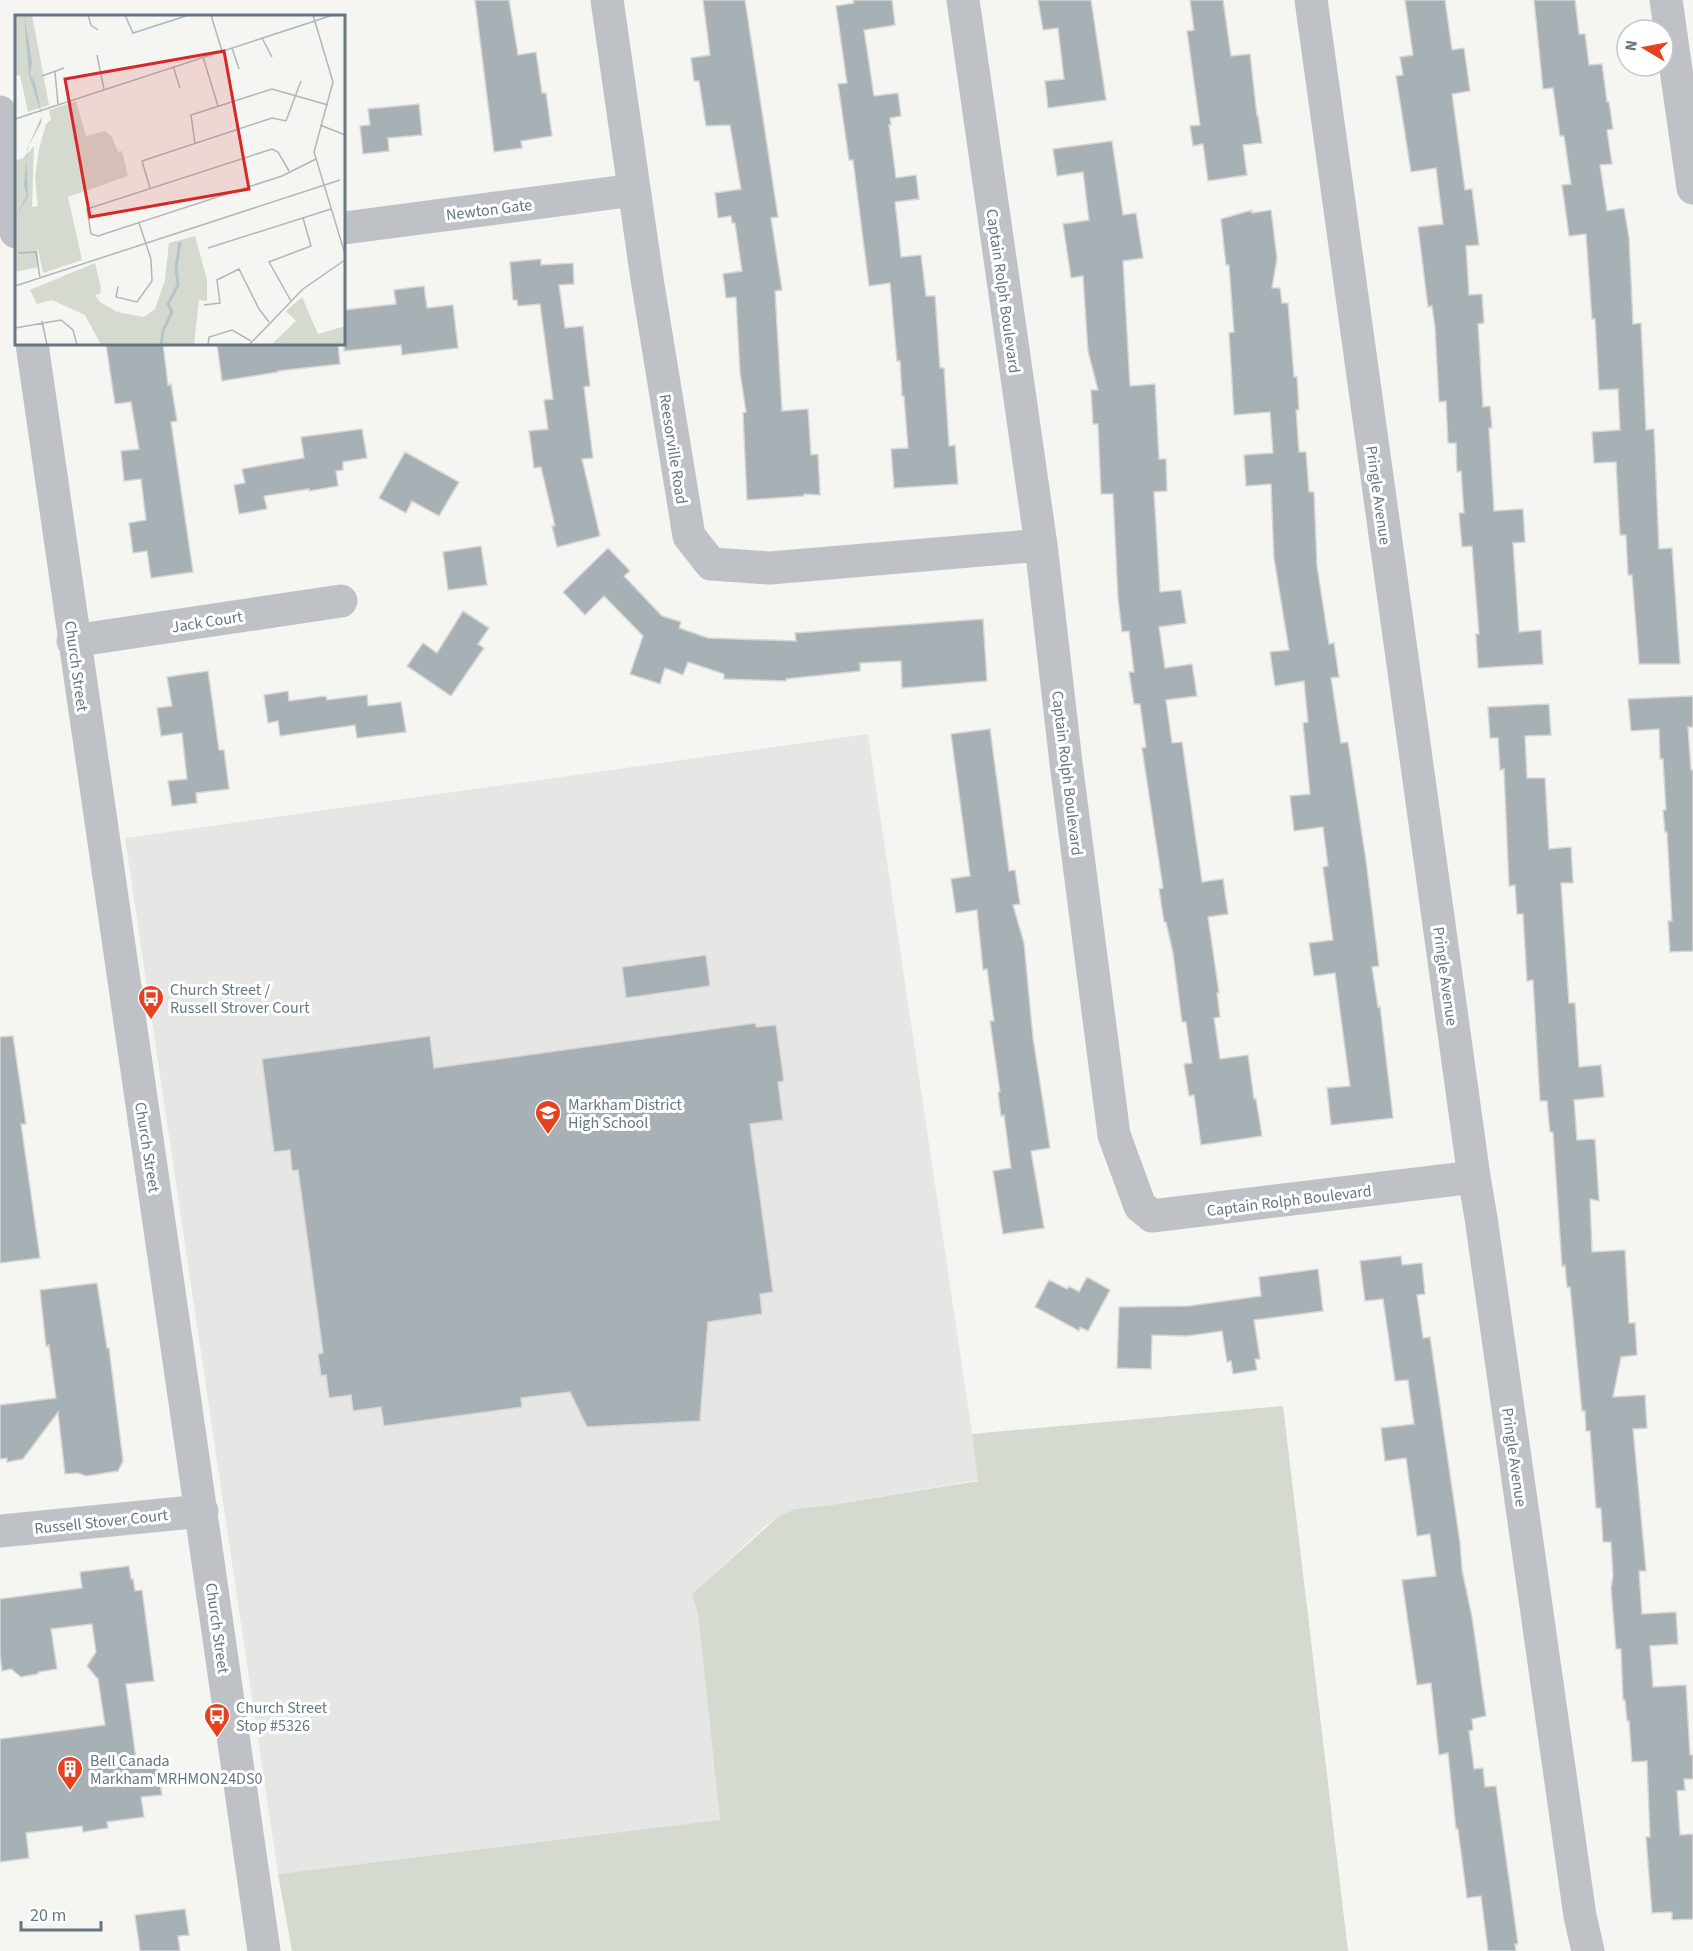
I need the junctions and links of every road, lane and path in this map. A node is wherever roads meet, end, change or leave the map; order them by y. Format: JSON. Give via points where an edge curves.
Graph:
{"nodes":[{"id":1,"x":607,"y":0,"type":"edge"},
{"id":2,"x":963,"y":0,"type":"edge"},
{"id":3,"x":1311,"y":0,"type":"edge"},
{"id":4,"x":1666,"y":0,"type":"edge"},
{"id":5,"x":0,"y":112,"type":"edge"},
{"id":6,"x":1693,"y":188,"type":"edge"},
{"id":7,"x":634,"y":190,"type":"junction"},
{"id":8,"x":15,"y":224,"type":"edge"},
{"id":9,"x":345,"y":228,"type":"edge"},
{"id":10,"x":32,"y":345,"type":"edge"},
{"id":11,"x":1041,"y":545,"type":"junction"},
{"id":12,"x":341,"y":601,"type":"dead end"},
{"id":13,"x":73,"y":641,"type":"junction"},
{"id":14,"x":1474,"y":1178,"type":"junction"},
{"id":15,"x":202,"y":1511,"type":"junction"},
{"id":16,"x":0,"y":1531,"type":"edge"},
{"id":17,"x":264,"y":1951,"type":"edge"},
{"id":18,"x":1588,"y":1951,"type":"edge"}],
"edges":[{"from":1,"to":7,"type":"street","name":"Reesorville Road"},
{"from":2,"to":11,"type":"street","name":"Captain Rolph Boulevard"},
{"from":3,"to":14,"type":"street","name":"Pringle Avenue"},
{"from":4,"to":6,"type":"street"},
{"from":5,"to":8,"type":"street"},
{"from":7,"to":9,"type":"street","name":"Newton Gate"},
{"from":7,"to":11,"type":"street","name":"Reesorville Road","via":[[689,536],[711,564],[770,568]]},
{"from":10,"to":13,"type":"street","name":"Church Street"},
{"from":11,"to":14,"type":"street","name":"Captain Rolph Boulevard","via":[[1114,1135],[1140,1206],[1152,1216]]},
{"from":12,"to":13,"type":"street","name":"Jack Court"},
{"from":13,"to":15,"type":"street","name":"Church Street"},
{"from":14,"to":18,"type":"street","name":"Pringle Avenue"},
{"from":15,"to":16,"type":"street","name":"Russell Stover Court"},
{"from":15,"to":17,"type":"street","name":"Church Street"}]}
